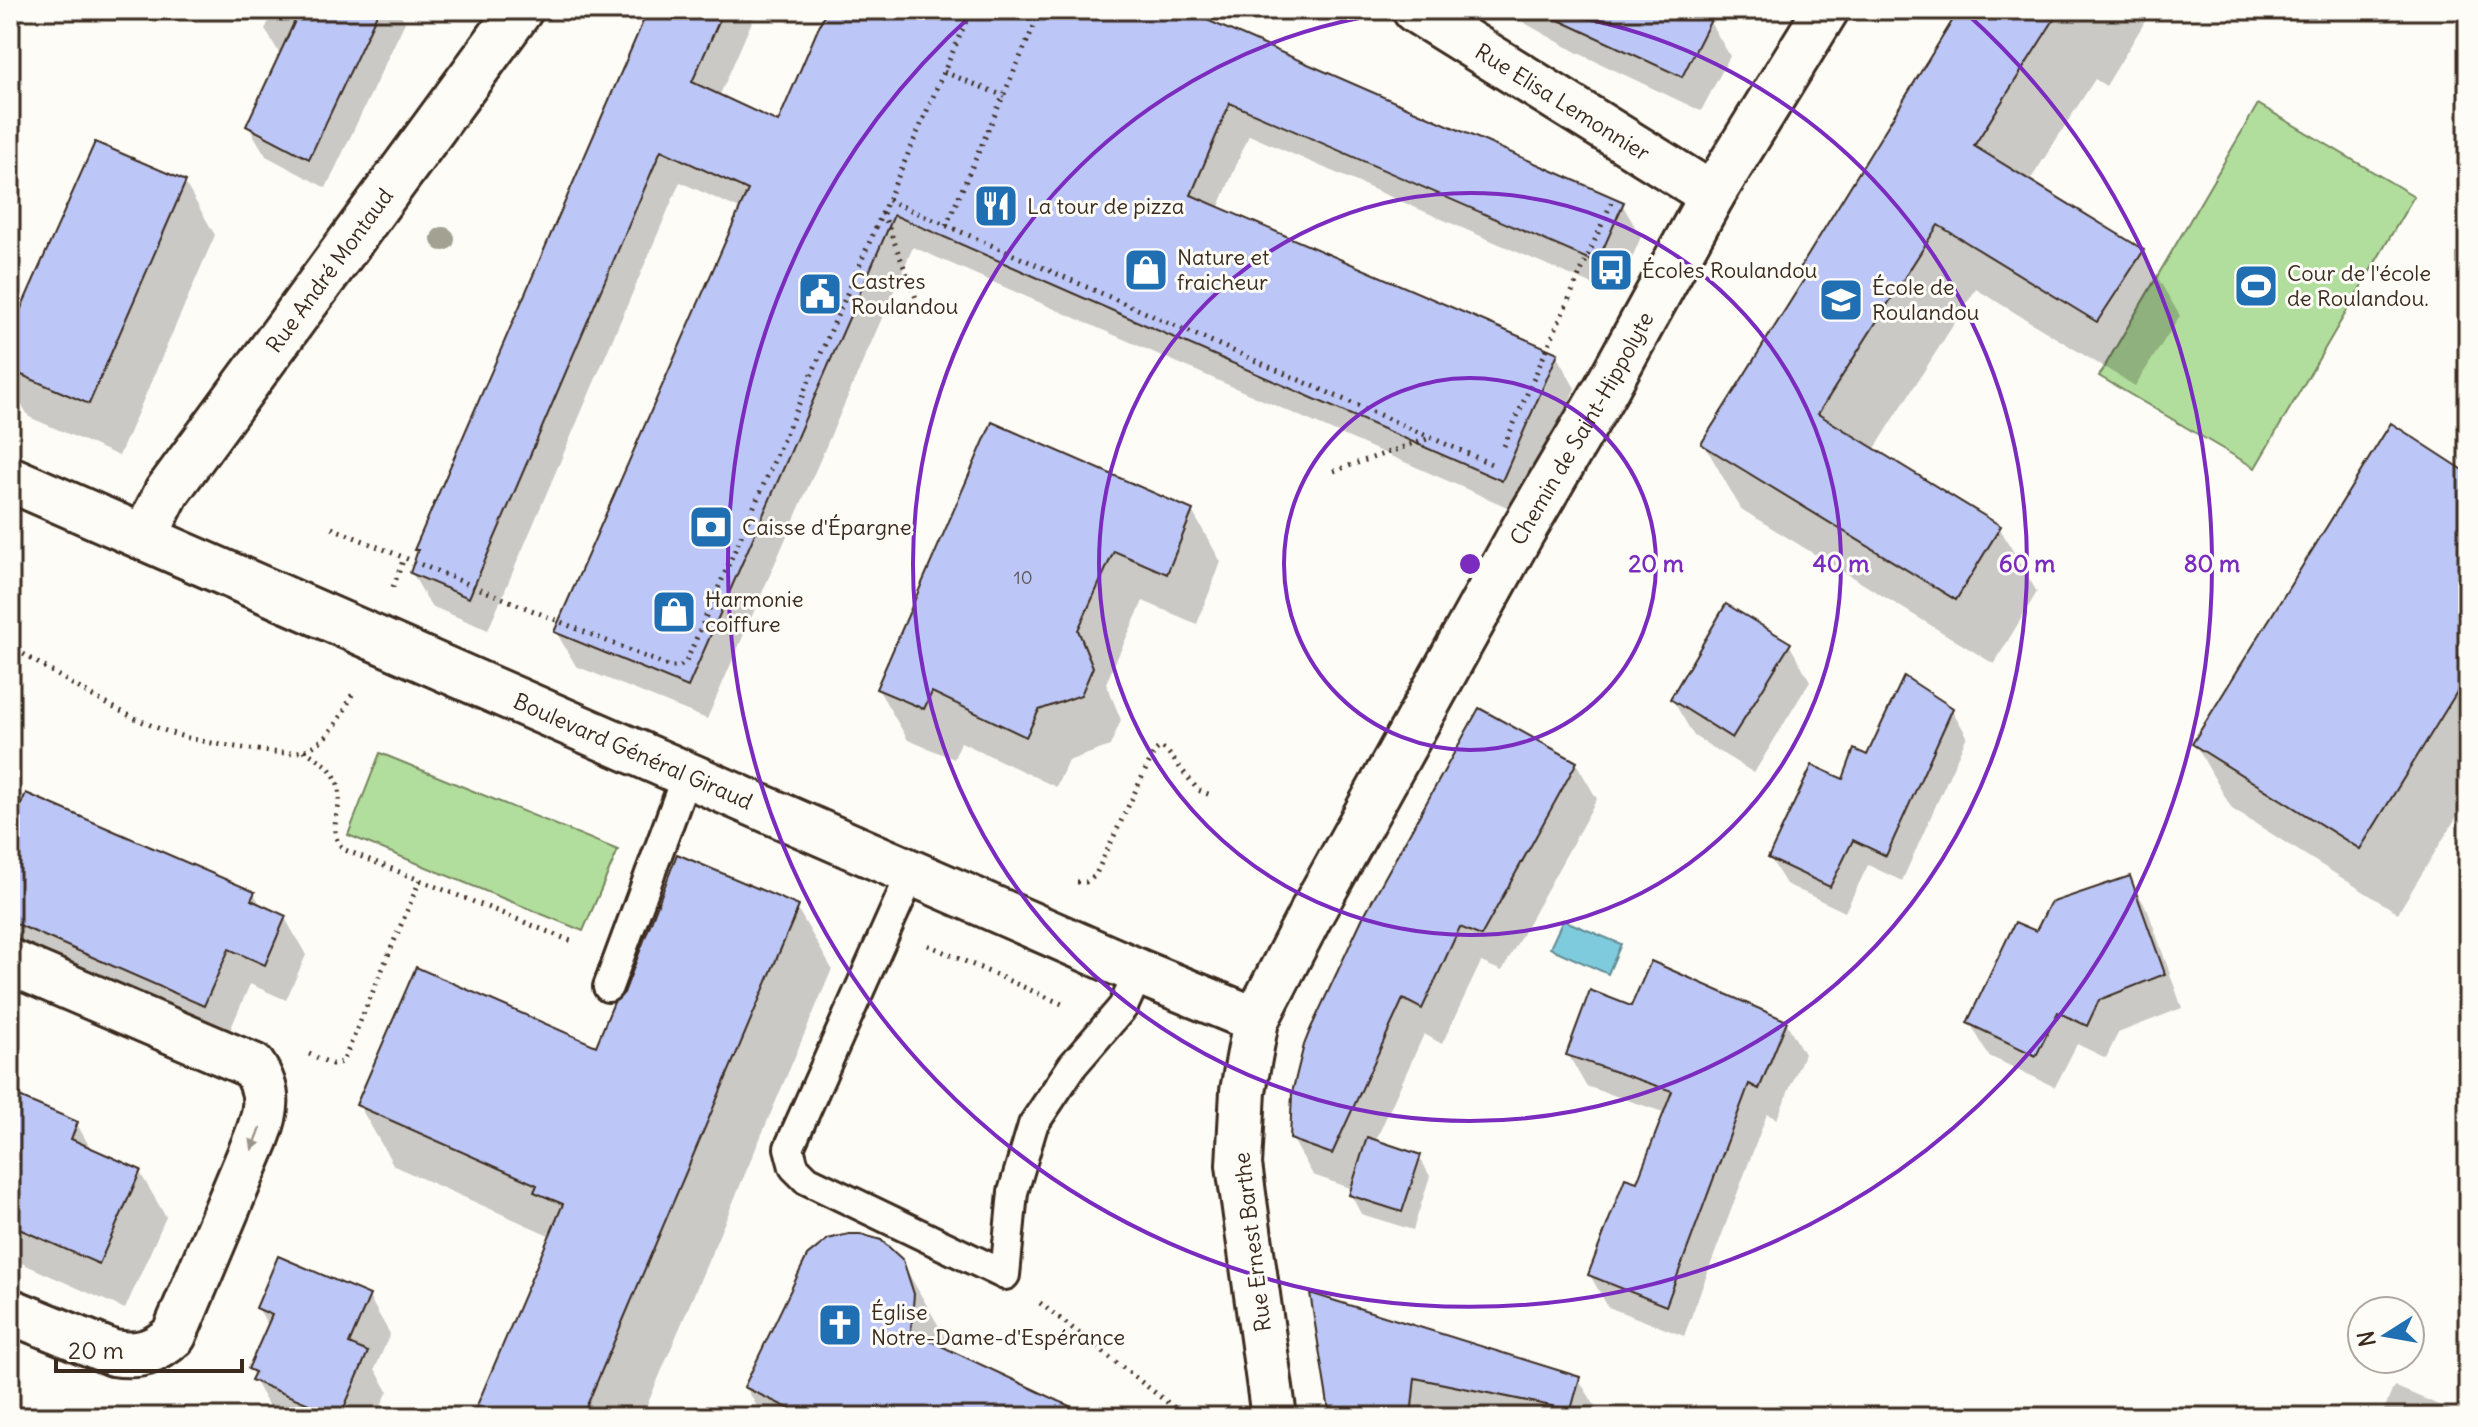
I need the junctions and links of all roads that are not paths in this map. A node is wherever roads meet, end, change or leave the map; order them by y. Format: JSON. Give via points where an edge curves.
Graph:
{"nodes":[{"id":1,"x":520,"y":10,"type":"edge"},
{"id":2,"x":1415,"y":10,"type":"edge"},
{"id":3,"x":1826,"y":10,"type":"edge"},
{"id":4,"x":1712,"y":195,"type":"junction"},
{"id":5,"x":10,"y":479,"type":"edge"},
{"id":6,"x":145,"y":536,"type":"junction"},
{"id":7,"x":687,"y":774,"type":"junction"},
{"id":8,"x":912,"y":872,"type":"junction"},
{"id":9,"x":10,"y":962,"type":"edge"},
{"id":10,"x":1139,"y":972,"type":"junction"},
{"id":11,"x":608,"y":987,"type":"dead end"},
{"id":12,"x":1256,"y":1020,"type":"junction"},
{"id":13,"x":10,"y":1311,"type":"edge"},
{"id":14,"x":1274,"y":1417,"type":"edge"}],
"edges":[{"from":1,"to":6,"type":"street","name":"Rue André Montaud","via":[[167,492]]},
{"from":2,"to":4,"type":"street","name":"Rue Elisa Lemonnier"},
{"from":3,"to":4,"type":"street","name":"Chemin de Saint-Hippolyte"},
{"from":4,"to":12,"type":"street","name":"Chemin de Saint-Hippolyte"},
{"from":5,"to":6,"type":"street","name":"Boulevard Général Giraud"},
{"from":6,"to":7,"type":"street","name":"Boulevard Général Giraud"},
{"from":7,"to":8,"type":"street","name":"Boulevard Général Giraud"},
{"from":7,"to":11,"type":"lane"},
{"from":8,"to":10,"type":"street","name":"Boulevard Général Giraud"},
{"from":8,"to":10,"type":"lane","via":[[789,1148],[794,1167],[807,1180],[1005,1275],[1013,1192],[1033,1125],[1073,1065],[1123,1007]]},
{"from":9,"to":13,"type":"street","one_way":true,"via":[[253,1066],[264,1081],[266,1100],[264,1120],[174,1335],[162,1347],[130,1356],[113,1353]]},
{"from":10,"to":12,"type":"street","name":"Boulevard Général Giraud"},
{"from":12,"to":14,"type":"street","name":"Rue Ernest Barthe","via":[[1243,1091],[1239,1165]]}]}
